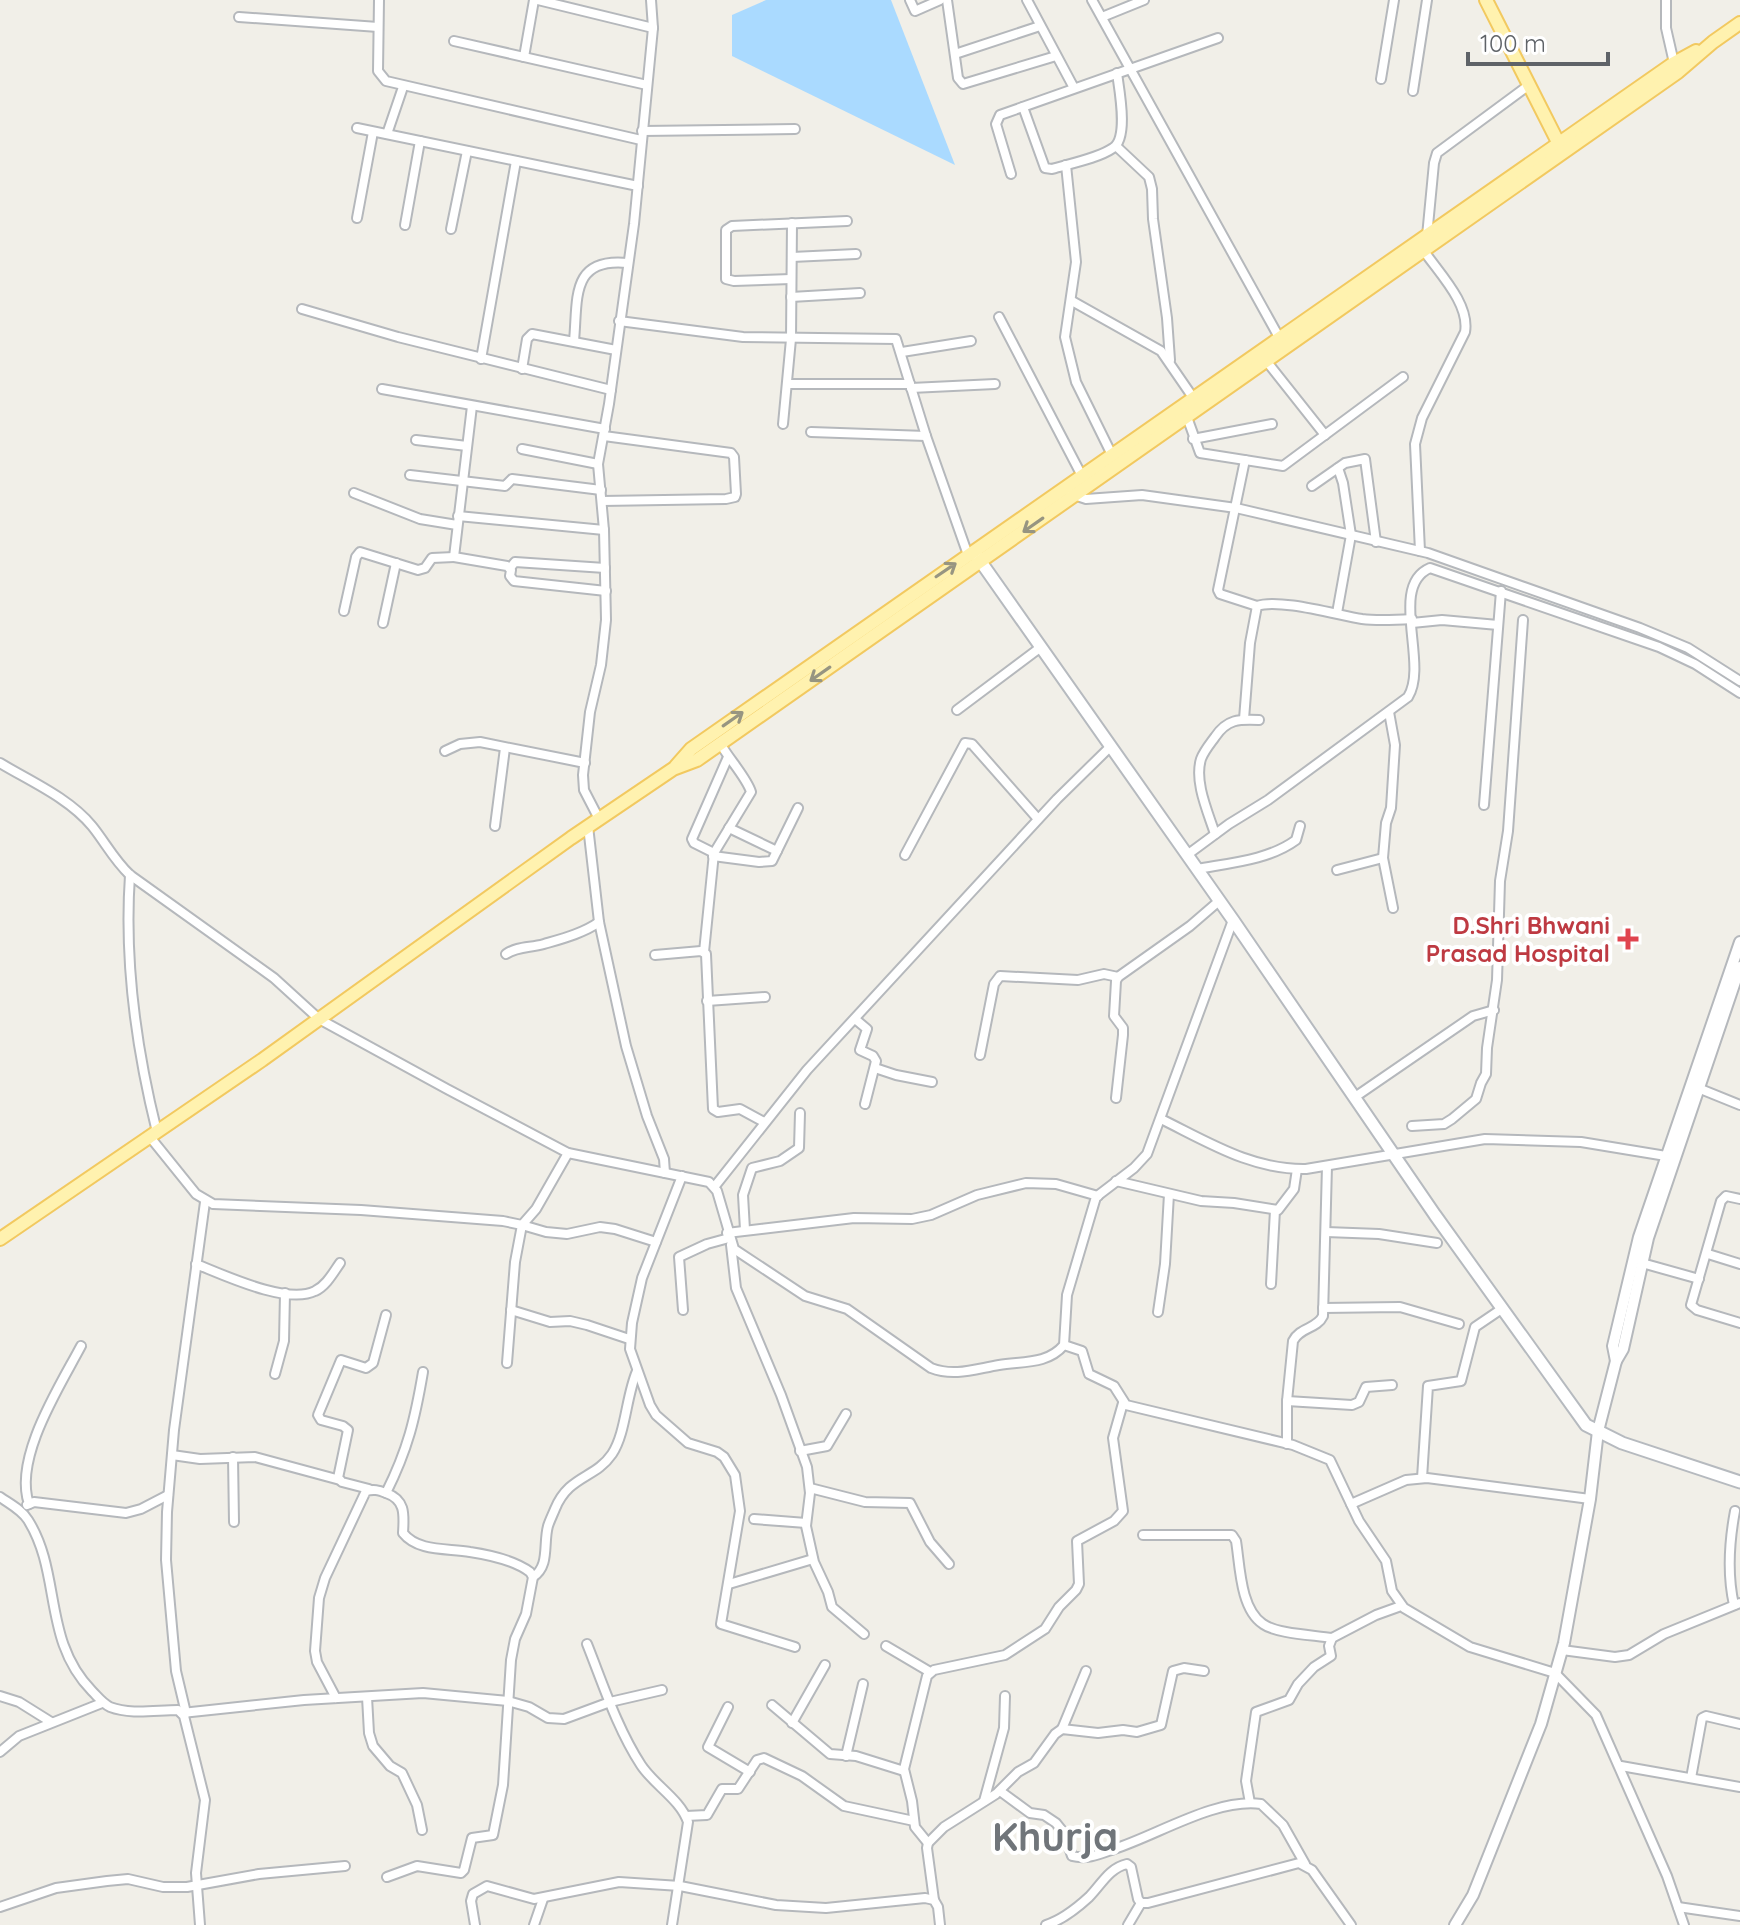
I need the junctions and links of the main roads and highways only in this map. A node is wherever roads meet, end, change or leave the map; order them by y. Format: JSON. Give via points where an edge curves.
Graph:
{"nodes":[{"id":1,"x":1486,"y":0,"type":"edge"},
{"id":2,"x":1740,"y":23,"type":"edge"},
{"id":3,"x":1713,"y":42,"type":"junction"},
{"id":4,"x":1561,"y":148,"type":"junction"},
{"id":5,"x":1264,"y":357,"type":"junction"},
{"id":6,"x":1069,"y":493,"type":"junction"},
{"id":7,"x":975,"y":556,"type":"junction"},
{"id":8,"x":673,"y":769,"type":"junction"},
{"id":9,"x":0,"y":1239,"type":"edge"},
{"id":10,"x":1740,"y":1482,"type":"edge"}],
"edges":[{"from":1,"to":4,"type":"main road"},
{"from":2,"to":3,"type":"main road"},
{"from":3,"to":4,"type":"main road","via":[[1678,72]]},
{"from":3,"to":4,"type":"main road","via":[[1674,63]]},
{"from":4,"to":5,"type":"main road","via":[[1424,251]]},
{"from":4,"to":5,"type":"main road","via":[[1280,339]]},
{"from":5,"to":6,"type":"main road","via":[[1187,417]]},
{"from":5,"to":6,"type":"main road","via":[[1112,455],[1082,476]]},
{"from":6,"to":7,"type":"main road"},
{"from":8,"to":7,"type":"main road","one_way":true,"via":[[691,749]]},
{"from":7,"to":8,"type":"main road","one_way":true,"via":[[697,760]]},
{"from":7,"to":10,"type":"main road","via":[[1586,1425],[1622,1443]]},
{"from":8,"to":9,"type":"main road"}]}
